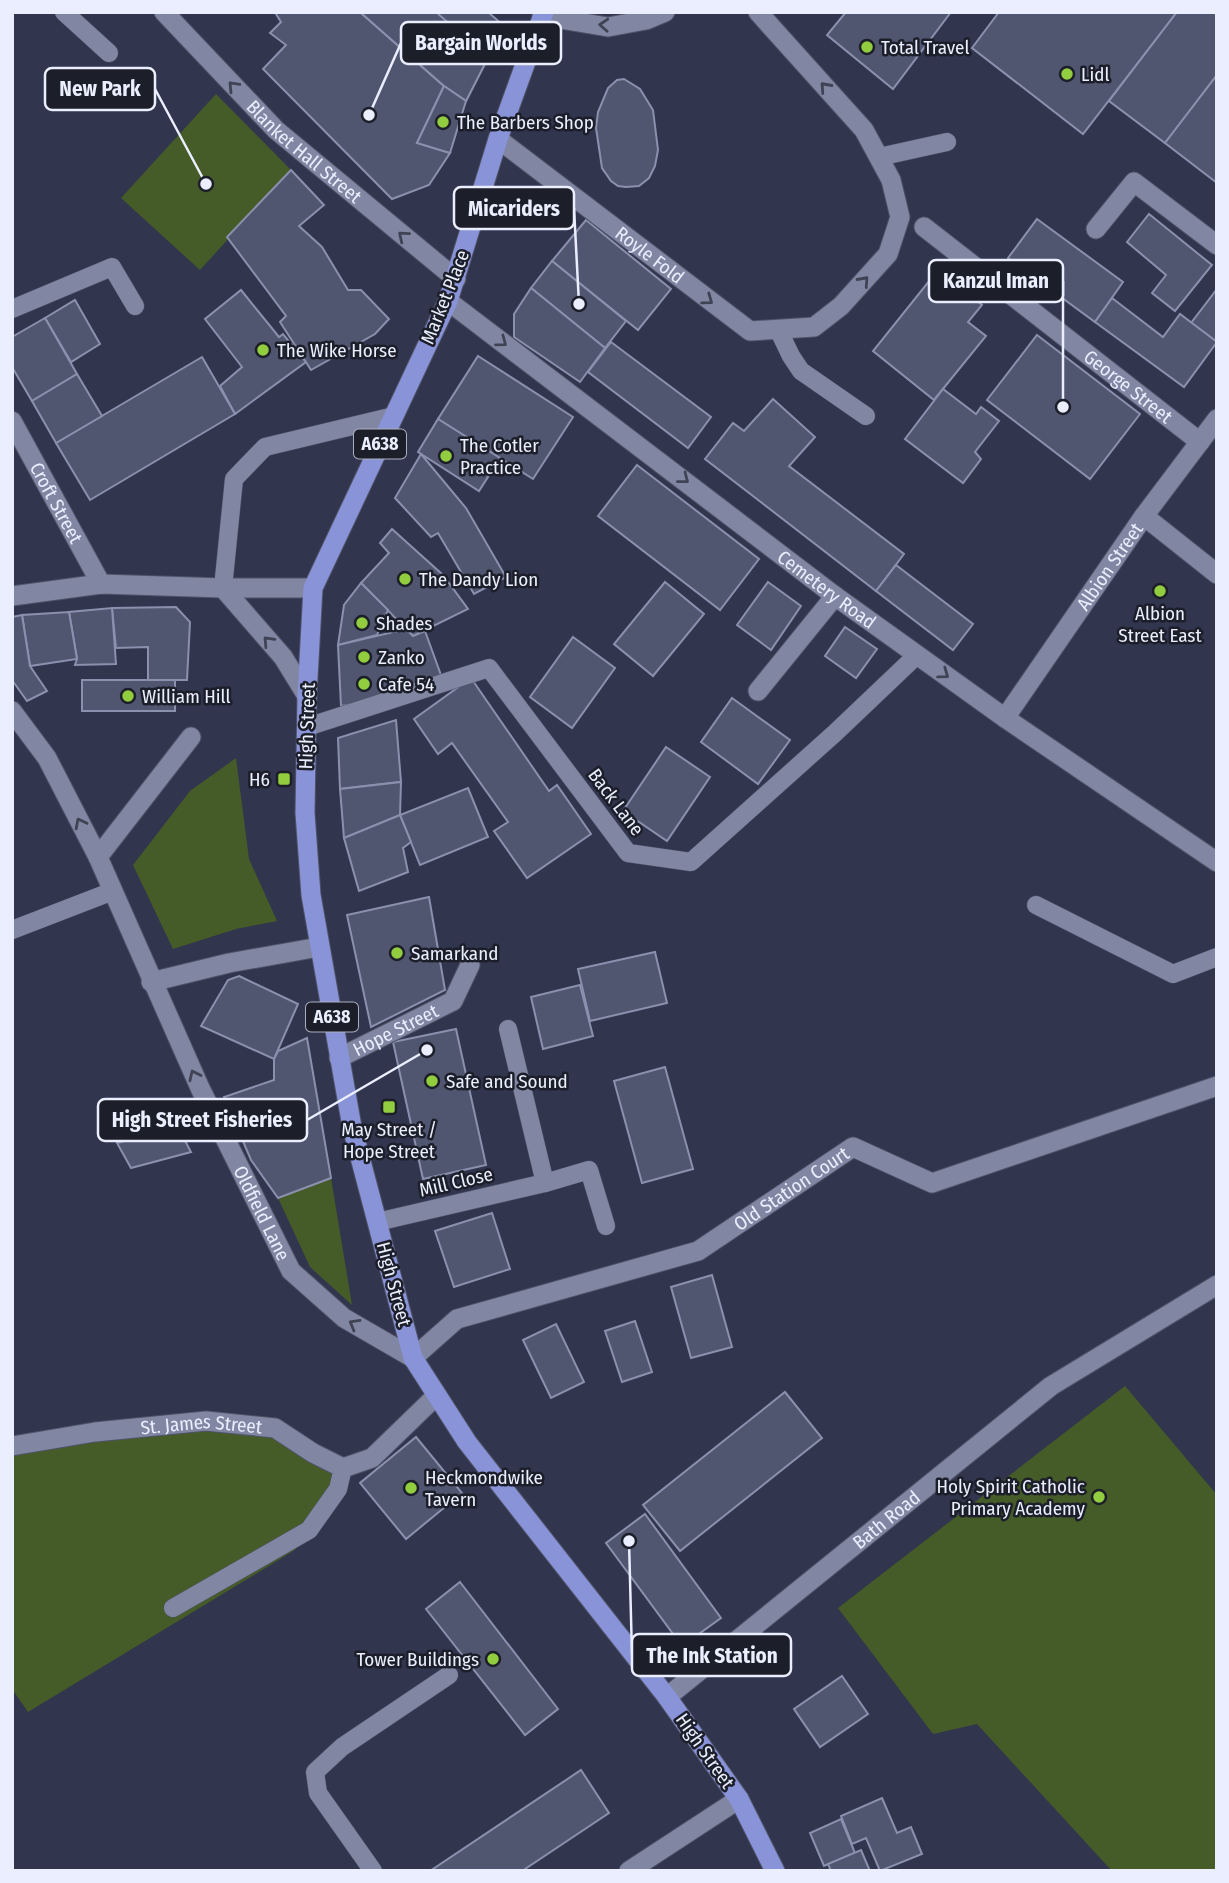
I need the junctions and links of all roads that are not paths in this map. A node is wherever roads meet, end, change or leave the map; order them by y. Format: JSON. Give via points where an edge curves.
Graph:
{"nodes":[{"id":1,"x":64,"y":12,"type":"edge"},
{"id":2,"x":164,"y":12,"type":"edge"},
{"id":3,"x":664,"y":12,"type":"edge"},
{"id":4,"x":758,"y":12,"type":"edge"},
{"id":5,"x":543,"y":14,"type":"edge"},
{"id":6,"x":109,"y":53,"type":"dead end"},
{"id":7,"x":498,"y":139,"type":"junction"},
{"id":8,"x":947,"y":142,"type":"dead end"},
{"id":9,"x":879,"y":157,"type":"junction"},
{"id":10,"x":924,"y":227,"type":"dead end"},
{"id":11,"x":1096,"y":229,"type":"dead end"},
{"id":12,"x":1217,"y":245,"type":"edge"},
{"id":13,"x":456,"y":279,"type":"junction"},
{"id":14,"x":448,"y":301,"type":"junction"},
{"id":15,"x":135,"y":306,"type":"dead end"},
{"id":16,"x":12,"y":309,"type":"edge"},
{"id":17,"x":778,"y":329,"type":"junction"},
{"id":18,"x":394,"y":416,"type":"junction"},
{"id":19,"x":866,"y":416,"type":"dead end"},
{"id":20,"x":1217,"y":419,"type":"edge"},
{"id":21,"x":12,"y":421,"type":"edge"},
{"id":22,"x":1200,"y":442,"type":"junction"},
{"id":23,"x":1144,"y":516,"type":"junction"},
{"id":24,"x":1217,"y":574,"type":"edge"},
{"id":25,"x":101,"y":584,"type":"junction"},
{"id":26,"x":313,"y":587,"type":"junction"},
{"id":27,"x":223,"y":588,"type":"junction"},
{"id":28,"x":12,"y":596,"type":"edge"},
{"id":29,"x":835,"y":596,"type":"junction"},
{"id":30,"x":917,"y":655,"type":"junction"},
{"id":31,"x":758,"y":691,"type":"dead end"},
{"id":32,"x":307,"y":696,"type":"junction"},
{"id":33,"x":12,"y":711,"type":"edge"},
{"id":34,"x":1005,"y":718,"type":"junction"},
{"id":35,"x":307,"y":727,"type":"junction"},
{"id":36,"x":191,"y":737,"type":"dead end"},
{"id":37,"x":98,"y":857,"type":"junction"},
{"id":38,"x":1217,"y":862,"type":"edge"},
{"id":39,"x":113,"y":891,"type":"junction"},
{"id":40,"x":1036,"y":905,"type":"dead end"},
{"id":41,"x":12,"y":930,"type":"edge"},
{"id":42,"x":319,"y":947,"type":"junction"},
{"id":43,"x":1217,"y":957,"type":"edge"},
{"id":44,"x":470,"y":965,"type":"dead end"},
{"id":45,"x":151,"y":982,"type":"junction"},
{"id":46,"x":508,"y":1029,"type":"dead end"},
{"id":47,"x":339,"y":1058,"type":"junction"},
{"id":48,"x":1217,"y":1086,"type":"edge"},
{"id":49,"x":545,"y":1183,"type":"junction"},
{"id":50,"x":377,"y":1222,"type":"junction"},
{"id":51,"x":606,"y":1226,"type":"dead end"},
{"id":52,"x":1217,"y":1285,"type":"edge"},
{"id":53,"x":413,"y":1358,"type":"junction"},
{"id":54,"x":436,"y":1396,"type":"junction"},
{"id":55,"x":12,"y":1446,"type":"edge"},
{"id":56,"x":343,"y":1468,"type":"junction"},
{"id":57,"x":173,"y":1608,"type":"dead end"},
{"id":58,"x":449,"y":1675,"type":"dead end"},
{"id":59,"x":667,"y":1697,"type":"junction"},
{"id":60,"x":739,"y":1799,"type":"junction"},
{"id":61,"x":373,"y":1871,"type":"edge"},
{"id":62,"x":629,"y":1871,"type":"edge"},
{"id":63,"x":775,"y":1871,"type":"edge"}],
"edges":[{"from":1,"to":6,"type":"lane"},
{"from":13,"to":2,"type":"street","name":"Blanket Hall Street","one_way":true,"via":[[276,130]]},
{"from":3,"to":5,"type":"street","one_way":true,"via":[[608,27]]},
{"from":9,"to":4,"type":"street","one_way":true,"via":[[864,130]]},
{"from":5,"to":7,"type":"main road","name":"Market Place","number":"A638"},
{"from":7,"to":13,"type":"main road","name":"Market Place","number":"A638"},
{"from":7,"to":17,"type":"street","name":"Royle Fold","one_way":true,"via":[[750,331]]},
{"from":8,"to":9,"type":"lane"},
{"from":17,"to":9,"type":"street","name":"Royle Fold","one_way":true,"via":[[814,327],[841,306],[888,254],[900,217],[891,180]]},
{"from":10,"to":22,"type":"street","name":"George Street"},
{"from":11,"to":12,"type":"street","via":[[1134,182]]},
{"from":13,"to":14,"type":"main road","name":"Market Place","number":"A638"},
{"from":14,"to":18,"type":"main road","name":"Market Place","number":"A638"},
{"from":14,"to":29,"type":"street","name":"Cemetery Road","one_way":true},
{"from":15,"to":16,"type":"lane","via":[[112,267]]},
{"from":17,"to":19,"type":"lane","via":[[801,370]]},
{"from":18,"to":26,"type":"main road","name":"Market Place","number":"A638"},
{"from":18,"to":27,"type":"lane","via":[[265,447],[257,455],[234,479]]},
{"from":20,"to":22,"type":"street","name":"Albion Street"},
{"from":21,"to":25,"type":"street","name":"Croft Street"},
{"from":22,"to":23,"type":"street","name":"Albion Street"},
{"from":23,"to":24,"type":"street"},
{"from":23,"to":34,"type":"street","name":"Albion Street"},
{"from":25,"to":27,"type":"street"},
{"from":25,"to":28,"type":"street"},
{"from":26,"to":27,"type":"street"},
{"from":26,"to":32,"type":"main road","name":"High Street","number":"A638"},
{"from":32,"to":27,"type":"street","one_way":true,"via":[[283,657]]},
{"from":29,"to":30,"type":"street","name":"Cemetery Road"},
{"from":29,"to":31,"type":"street"},
{"from":30,"to":34,"type":"street","name":"Cemetery Road","one_way":true},
{"from":30,"to":35,"type":"lane","name":"Back Lane","via":[[691,862],[628,853],[489,668]]},
{"from":32,"to":35,"type":"main road","name":"High Street","number":"A638"},
{"from":37,"to":33,"type":"street","name":"Oldfield Lane","one_way":true,"via":[[47,758]]},
{"from":34,"to":38,"type":"street","name":"Cemetery Road"},
{"from":35,"to":42,"type":"main road","name":"High Street","number":"A638","via":[[304,813]]},
{"from":36,"to":37,"type":"street"},
{"from":37,"to":39,"type":"street","name":"Oldfield Lane"},
{"from":39,"to":41,"type":"lane"},
{"from":39,"to":45,"type":"street","name":"Oldfield Lane"},
{"from":40,"to":43,"type":"lane","via":[[1173,974]]},
{"from":42,"to":45,"type":"street"},
{"from":42,"to":47,"type":"main road","name":"High Street","number":"A638"},
{"from":44,"to":47,"type":"street","name":"Hope Street","via":[[453,1001]]},
{"from":53,"to":45,"type":"street","name":"Oldfield Lane","one_way":true,"via":[[344,1318],[291,1271]]},
{"from":46,"to":49,"type":"lane"},
{"from":47,"to":50,"type":"main road","name":"High Street","number":"A638"},
{"from":48,"to":53,"type":"street","name":"Old Station Court","via":[[932,1183],[853,1147],[698,1251],[457,1319]]},
{"from":49,"to":50,"type":"lane","name":"Mill Close"},
{"from":49,"to":51,"type":"lane","name":"Mill Close","via":[[589,1170]]},
{"from":50,"to":53,"type":"main road","name":"High Street","number":"A638"},
{"from":52,"to":59,"type":"street","name":"Bath Road","via":[[1051,1386]]},
{"from":53,"to":54,"type":"main road","name":"High Street","number":"A638"},
{"from":54,"to":56,"type":"street","via":[[372,1458]]},
{"from":54,"to":59,"type":"main road","name":"High Street","number":"A638"},
{"from":55,"to":56,"type":"street","name":"St. James Street","via":[[206,1422],[275,1428]]},
{"from":56,"to":57,"type":"lane","via":[[338,1489],[309,1530]]},
{"from":58,"to":61,"type":"lane","via":[[342,1747],[315,1772],[317,1793]]},
{"from":59,"to":60,"type":"main road","name":"High Street","number":"A638"},
{"from":60,"to":62,"type":"street"},
{"from":60,"to":63,"type":"main road","name":"High Street","number":"A638"}]}
